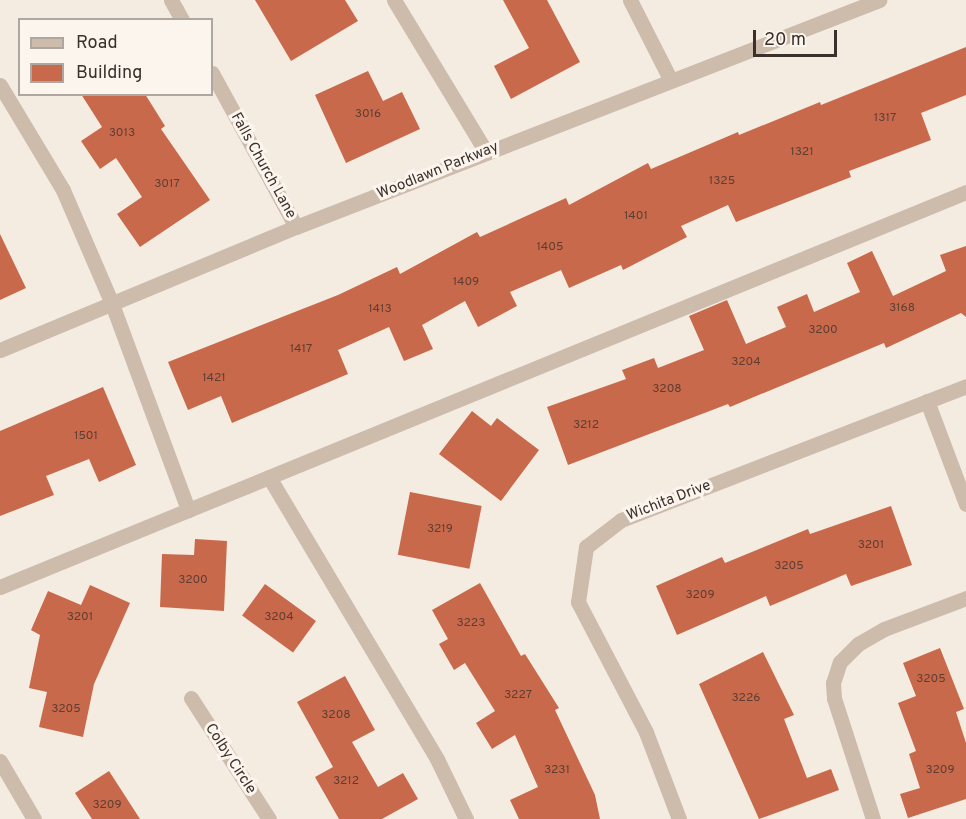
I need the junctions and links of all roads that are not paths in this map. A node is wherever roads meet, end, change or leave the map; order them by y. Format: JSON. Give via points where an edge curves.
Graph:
{"nodes":[{"id":1,"x":171,"y":0,"type":"edge"},
{"id":2,"x":394,"y":0,"type":"edge"},
{"id":3,"x":630,"y":0,"type":"edge"},
{"id":4,"x":879,"y":0,"type":"edge"},
{"id":5,"x":844,"y":6,"type":"edge"},
{"id":6,"x":181,"y":18,"type":"edge"},
{"id":7,"x":213,"y":75,"type":"edge"},
{"id":8,"x":670,"y":79,"type":"junction"},
{"id":9,"x":0,"y":85,"type":"edge"},
{"id":10,"x":486,"y":152,"type":"junction"},
{"id":11,"x":966,"y":192,"type":"edge"},
{"id":12,"x":296,"y":227,"type":"junction"},
{"id":13,"x":112,"y":304,"type":"junction"},
{"id":14,"x":0,"y":350,"type":"edge"},
{"id":15,"x":966,"y":386,"type":"edge"},
{"id":16,"x":927,"y":401,"type":"junction"},
{"id":17,"x":269,"y":477,"type":"junction"},
{"id":18,"x":966,"y":504,"type":"edge"},
{"id":19,"x":188,"y":510,"type":"junction"},
{"id":20,"x":0,"y":587,"type":"edge"},
{"id":21,"x":966,"y":598,"type":"edge"},
{"id":22,"x":191,"y":698,"type":"dead end"},
{"id":23,"x":0,"y":761,"type":"edge"},
{"id":24,"x":34,"y":819,"type":"edge"},
{"id":25,"x":269,"y":819,"type":"edge"},
{"id":26,"x":466,"y":819,"type":"edge"},
{"id":27,"x":679,"y":819,"type":"edge"},
{"id":28,"x":873,"y":819,"type":"edge"}],
"edges":[{"from":1,"to":6,"type":"street"},
{"from":2,"to":10,"type":"street"},
{"from":3,"to":8,"type":"street"},
{"from":4,"to":5,"type":"street","name":"Woodlawn Parkway"},
{"from":5,"to":8,"type":"street","name":"Woodlawn Parkway"},
{"from":7,"to":12,"type":"street","name":"Falls Church Lane"},
{"from":8,"to":10,"type":"street","name":"Woodlawn Parkway"},
{"from":9,"to":13,"type":"street","via":[[63,190]]},
{"from":10,"to":12,"type":"street","name":"Woodlawn Parkway"},
{"from":11,"to":17,"type":"street"},
{"from":12,"to":13,"type":"street","name":"Woodlawn Parkway"},
{"from":13,"to":14,"type":"street","name":"Woodlawn Parkway"},
{"from":13,"to":19,"type":"street"},
{"from":15,"to":16,"type":"street","name":"Wichita Drive"},
{"from":16,"to":18,"type":"street"},
{"from":16,"to":27,"type":"street","name":"Wichita Drive","via":[[621,520],[586,547],[578,602],[646,732]]},
{"from":17,"to":19,"type":"street"},
{"from":17,"to":26,"type":"street","via":[[437,759]]},
{"from":19,"to":20,"type":"street"},
{"from":21,"to":28,"type":"street","via":[[884,629],[858,644],[840,662],[833,683],[834,698]]},
{"from":22,"to":25,"type":"street","name":"Colby Circle"},
{"from":23,"to":24,"type":"street"}]}
